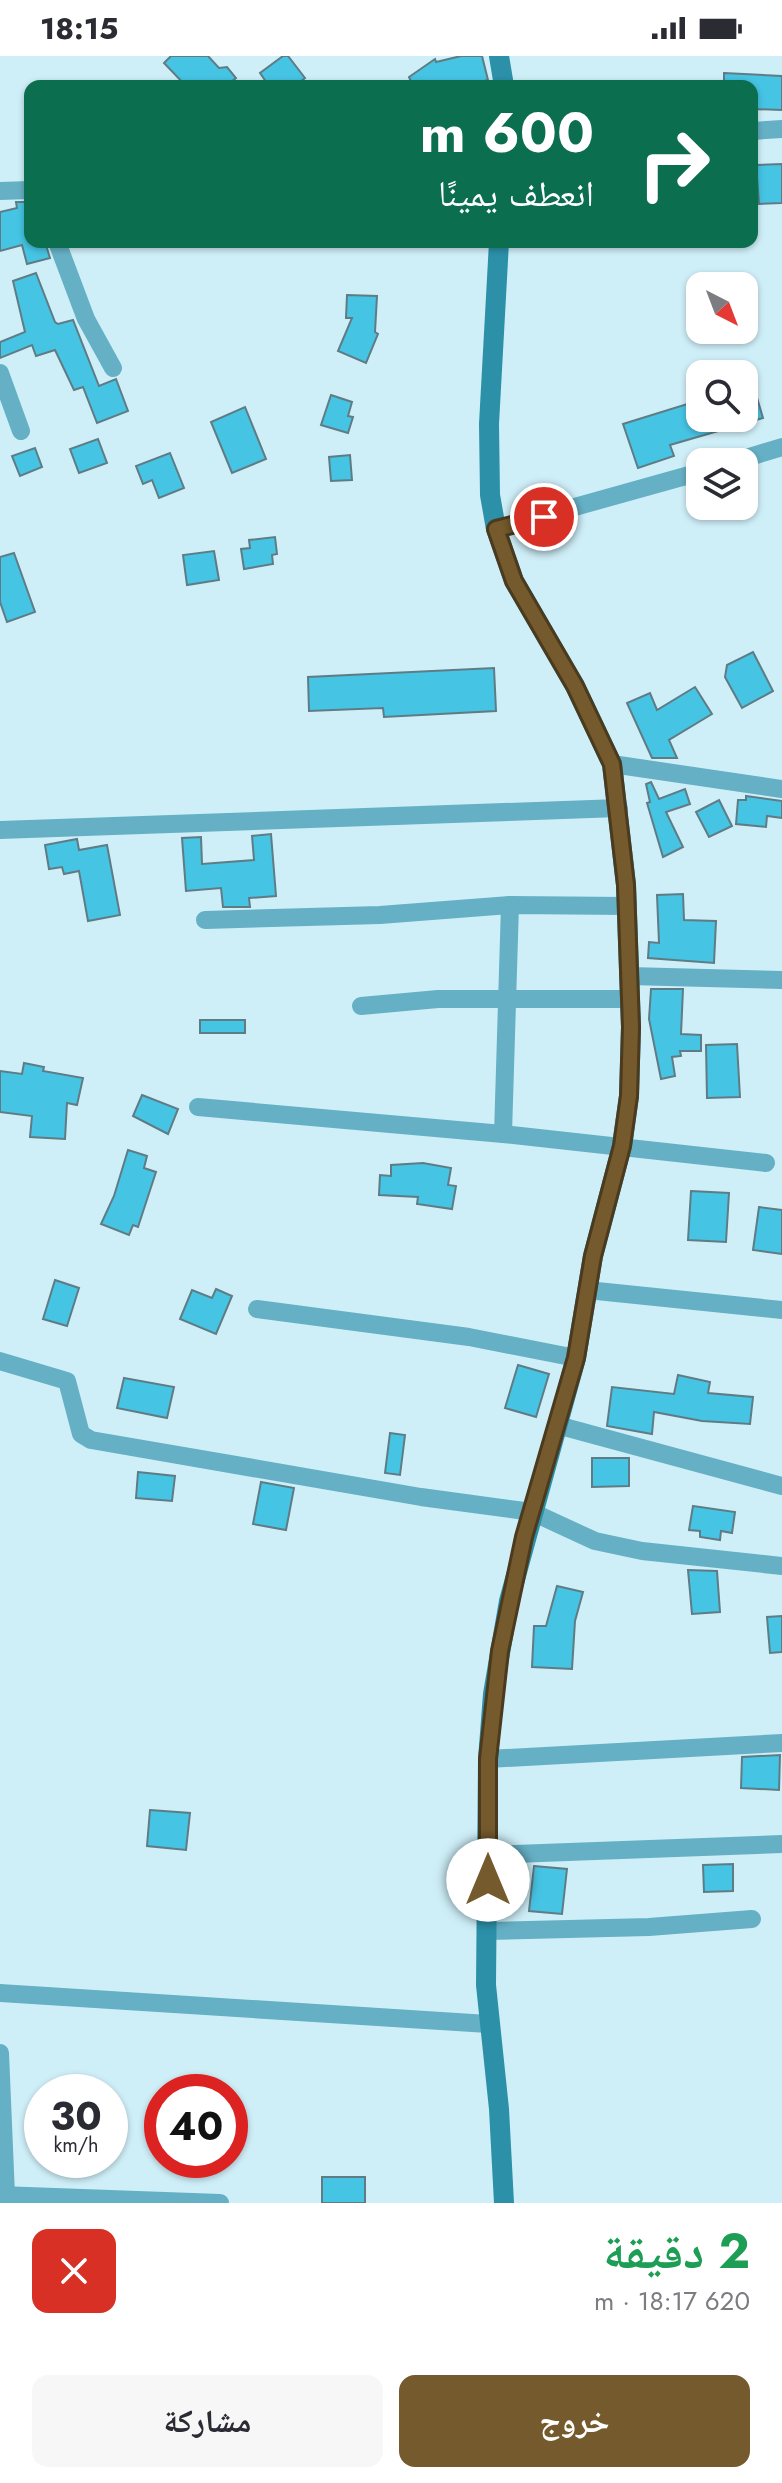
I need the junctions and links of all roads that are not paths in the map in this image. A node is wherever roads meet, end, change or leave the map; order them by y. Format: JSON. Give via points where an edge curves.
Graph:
{"nodes":[{"id":1,"x":499,"y":56,"type":"edge"},
{"id":2,"x":503,"y":80,"type":"edge"},
{"id":3,"x":782,"y":129,"type":"edge"},
{"id":4,"x":758,"y":131,"type":"edge"},
{"id":5,"x":24,"y":190,"type":"edge"},
{"id":6,"x":0,"y":191,"type":"edge"},
{"id":7,"x":59,"y":248,"type":"edge"},
{"id":8,"x":499,"y":248,"type":"edge"},
{"id":9,"x":113,"y":368,"type":"dead end"},
{"id":10,"x":0,"y":373,"type":"edge"},
{"id":11,"x":21,"y":431,"type":"dead end"},
{"id":12,"x":782,"y":447,"type":"edge"},
{"id":13,"x":758,"y":454,"type":"edge"},
{"id":14,"x":686,"y":476,"type":"edge"},
{"id":15,"x":496,"y":529,"type":"junction"},
{"id":16,"x":612,"y":764,"type":"junction"},
{"id":17,"x":782,"y":789,"type":"edge"},
{"id":18,"x":619,"y":808,"type":"junction"},
{"id":19,"x":0,"y":830,"type":"edge"},
{"id":20,"x":510,"y":905,"type":"junction"},
{"id":21,"x":627,"y":906,"type":"junction"},
{"id":22,"x":205,"y":920,"type":"dead end"},
{"id":23,"x":629,"y":976,"type":"junction"},
{"id":24,"x":782,"y":980,"type":"edge"},
{"id":25,"x":505,"y":999,"type":"junction"},
{"id":26,"x":630,"y":999,"type":"junction"},
{"id":27,"x":361,"y":1006,"type":"dead end"},
{"id":28,"x":198,"y":1107,"type":"dead end"},
{"id":29,"x":503,"y":1134,"type":"junction"},
{"id":30,"x":622,"y":1146,"type":"junction"},
{"id":31,"x":766,"y":1163,"type":"dead end"},
{"id":32,"x":587,"y":1290,"type":"junction"},
{"id":33,"x":257,"y":1309,"type":"dead end"},
{"id":34,"x":782,"y":1310,"type":"edge"},
{"id":35,"x":576,"y":1358,"type":"junction"},
{"id":36,"x":0,"y":1361,"type":"edge"},
{"id":37,"x":557,"y":1425,"type":"junction"},
{"id":38,"x":782,"y":1486,"type":"edge"},
{"id":39,"x":532,"y":1512,"type":"junction"},
{"id":40,"x":782,"y":1566,"type":"edge"},
{"id":41,"x":782,"y":1743,"type":"edge"},
{"id":42,"x":488,"y":1759,"type":"junction"},
{"id":43,"x":782,"y":1844,"type":"edge"},
{"id":44,"x":488,"y":1855,"type":"junction"},
{"id":45,"x":752,"y":1919,"type":"dead end"},
{"id":46,"x":487,"y":1931,"type":"junction"},
{"id":47,"x":0,"y":1993,"type":"edge"},
{"id":48,"x":488,"y":2024,"type":"junction"},
{"id":49,"x":0,"y":2053,"type":"edge"},
{"id":50,"x":3,"y":2195,"type":"edge"},
{"id":51,"x":220,"y":2203,"type":"edge"},
{"id":52,"x":504,"y":2203,"type":"edge"}],
"edges":[{"from":1,"to":2,"type":"street"},
{"from":3,"to":4,"type":"street"},
{"from":5,"to":6,"type":"street"},
{"from":7,"to":9,"type":"street","via":[[86,319]]},
{"from":8,"to":15,"type":"street","via":[[489,424]]},
{"from":10,"to":11,"type":"street"},
{"from":12,"to":13,"type":"street"},
{"from":14,"to":15,"type":"street"},
{"from":15,"to":16,"type":"street","via":[[514,581],[575,686]]},
{"from":16,"to":17,"type":"street"},
{"from":16,"to":18,"type":"street"},
{"from":18,"to":19,"type":"street"},
{"from":18,"to":21,"type":"street"},
{"from":20,"to":21,"type":"street"},
{"from":20,"to":22,"type":"street"},
{"from":20,"to":25,"type":"street"},
{"from":21,"to":23,"type":"street"},
{"from":23,"to":24,"type":"street"},
{"from":23,"to":26,"type":"street"},
{"from":25,"to":26,"type":"street"},
{"from":25,"to":27,"type":"street"},
{"from":25,"to":29,"type":"street"},
{"from":26,"to":30,"type":"street"},
{"from":28,"to":29,"type":"street"},
{"from":29,"to":30,"type":"street"},
{"from":30,"to":31,"type":"street"},
{"from":30,"to":32,"type":"street"},
{"from":32,"to":34,"type":"street"},
{"from":32,"to":35,"type":"street"},
{"from":33,"to":35,"type":"street","via":[[469,1337]]},
{"from":35,"to":37,"type":"street"},
{"from":36,"to":39,"type":"street","via":[[67,1381],[81,1434],[91,1440]]},
{"from":37,"to":38,"type":"street"},
{"from":37,"to":39,"type":"street"},
{"from":39,"to":40,"type":"street","via":[[595,1541]]},
{"from":39,"to":42,"type":"street","via":[[500,1651]]},
{"from":41,"to":42,"type":"street"},
{"from":42,"to":44,"type":"street"},
{"from":43,"to":44,"type":"street"},
{"from":44,"to":46,"type":"street"},
{"from":45,"to":46,"type":"street"},
{"from":46,"to":48,"type":"street"},
{"from":47,"to":48,"type":"street"},
{"from":48,"to":52,"type":"street"},
{"from":49,"to":50,"type":"street"},
{"from":50,"to":51,"type":"street"}]}
